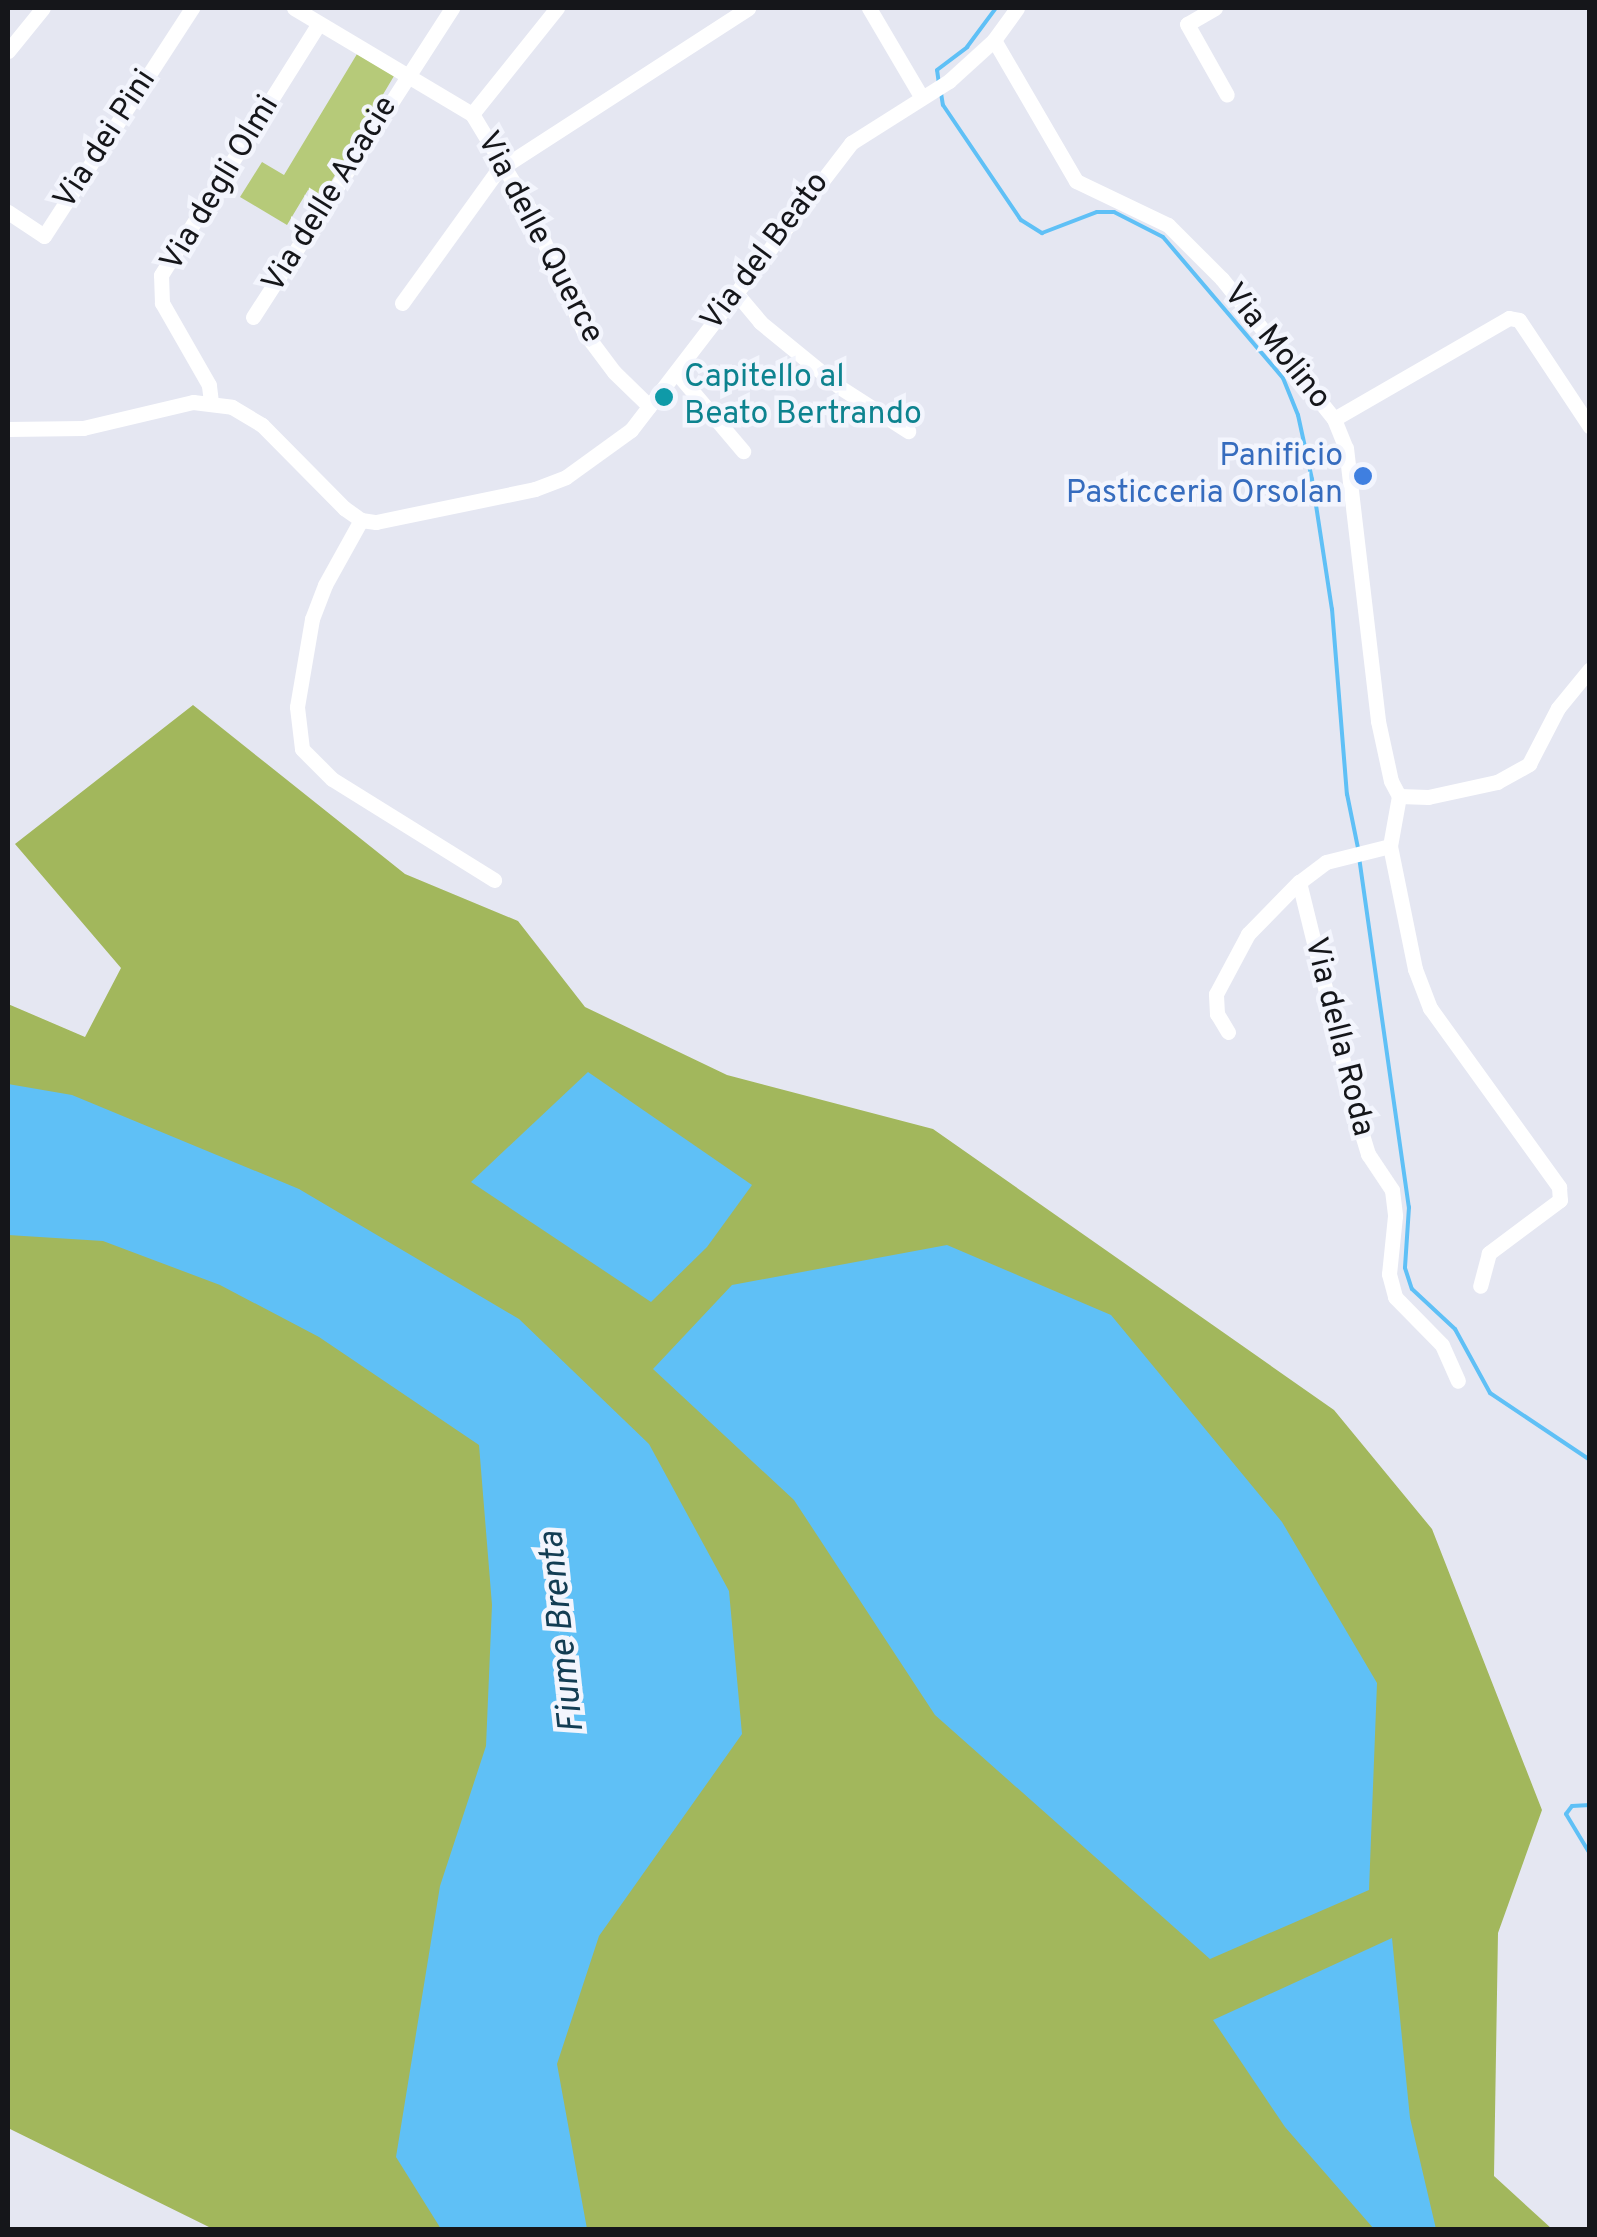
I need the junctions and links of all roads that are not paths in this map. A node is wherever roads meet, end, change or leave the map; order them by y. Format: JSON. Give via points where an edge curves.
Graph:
{"nodes":[{"id":1,"x":43,"y":8,"type":"edge"},
{"id":2,"x":192,"y":8,"type":"edge"},
{"id":3,"x":294,"y":8,"type":"edge"},
{"id":4,"x":452,"y":8,"type":"edge"},
{"id":5,"x":557,"y":8,"type":"edge"},
{"id":6,"x":748,"y":8,"type":"edge"},
{"id":7,"x":869,"y":8,"type":"edge"},
{"id":8,"x":1017,"y":8,"type":"edge"},
{"id":9,"x":1215,"y":8,"type":"edge"},
{"id":10,"x":319,"y":23,"type":"junction"},
{"id":11,"x":994,"y":40,"type":"junction"},
{"id":12,"x":8,"y":51,"type":"edge"},
{"id":13,"x":408,"y":72,"type":"junction"},
{"id":14,"x":928,"y":94,"type":"junction"},
{"id":15,"x":1227,"y":95,"type":"dead end"},
{"id":16,"x":472,"y":114,"type":"junction"},
{"id":17,"x":504,"y":166,"type":"junction"},
{"id":18,"x":8,"y":212,"type":"edge"},
{"id":19,"x":736,"y":294,"type":"junction"},
{"id":20,"x":402,"y":303,"type":"dead end"},
{"id":21,"x":254,"y":317,"type":"dead end"},
{"id":22,"x":676,"y":372,"type":"junction"},
{"id":23,"x":211,"y":402,"type":"junction"},
{"id":24,"x":649,"y":406,"type":"junction"},
{"id":25,"x":1334,"y":419,"type":"junction"},
{"id":26,"x":1590,"y":427,"type":"edge"},
{"id":27,"x":8,"y":429,"type":"edge"},
{"id":28,"x":908,"y":432,"type":"dead end"},
{"id":29,"x":743,"y":451,"type":"dead end"},
{"id":30,"x":362,"y":520,"type":"junction"},
{"id":31,"x":1590,"y":669,"type":"edge"},
{"id":32,"x":1399,"y":796,"type":"junction"},
{"id":33,"x":1390,"y":846,"type":"junction"},
{"id":34,"x":494,"y":880,"type":"dead end"},
{"id":35,"x":1299,"y":882,"type":"junction"},
{"id":36,"x":1228,"y":1032,"type":"dead end"},
{"id":37,"x":1480,"y":1286,"type":"dead end"},
{"id":38,"x":1458,"y":1381,"type":"dead end"}],
"edges":[{"from":1,"to":12,"type":"street"},
{"from":2,"to":18,"type":"street","name":"Via dei Pini","via":[[44,236]]},
{"from":3,"to":10,"type":"street"},
{"from":4,"to":13,"type":"street","name":"Via delle Acacie"},
{"from":5,"to":16,"type":"street"},
{"from":6,"to":17,"type":"street"},
{"from":7,"to":14,"type":"street"},
{"from":8,"to":11,"type":"street","name":"Via del Beato"},
{"from":9,"to":15,"type":"street","via":[[1187,24]]},
{"from":10,"to":13,"type":"street"},
{"from":10,"to":23,"type":"street","name":"Via degli Olmi","via":[[161,275],[162,303],[209,385]]},
{"from":11,"to":14,"type":"street","name":"Via del Beato"},
{"from":11,"to":25,"type":"street","name":"Via Molino","via":[[1076,181],[1168,224],[1222,279]]},
{"from":13,"to":16,"type":"street"},
{"from":13,"to":21,"type":"street","name":"Via delle Acacie"},
{"from":14,"to":19,"type":"street","name":"Via del Beato","via":[[851,143]]},
{"from":16,"to":17,"type":"street","name":"Via delle Querce"},
{"from":17,"to":20,"type":"street"},
{"from":17,"to":24,"type":"street","name":"Via delle Querce","via":[[584,332]]},
{"from":19,"to":22,"type":"street","name":"Via del Beato"},
{"from":19,"to":28,"type":"street","via":[[841,388]]},
{"from":22,"to":24,"type":"street","name":"Via del Beato"},
{"from":22,"to":29,"type":"street"},
{"from":23,"to":27,"type":"street","via":[[82,428]]},
{"from":23,"to":30,"type":"street","via":[[262,425]]},
{"from":24,"to":30,"type":"street","name":"Via del Beato","via":[[631,430],[566,478],[398,521]]},
{"from":25,"to":26,"type":"street","via":[[1509,318],[1520,320]]},
{"from":25,"to":32,"type":"street","name":"Via Molino","via":[[1346,448],[1376,707]]},
{"from":30,"to":34,"type":"street","via":[[312,619],[297,708],[302,749],[332,779]]},
{"from":31,"to":32,"type":"street","via":[[1558,708],[1529,764],[1497,782]]},
{"from":32,"to":33,"type":"street"},
{"from":33,"to":35,"type":"street","via":[[1326,862]]},
{"from":33,"to":37,"type":"street","via":[[1425,998],[1559,1187],[1560,1200],[1489,1252]]},
{"from":35,"to":36,"type":"street","via":[[1248,934],[1216,994],[1217,1014]]},
{"from":35,"to":38,"type":"street","name":"Via della Roda","via":[[1357,1118],[1368,1154],[1392,1190],[1389,1274],[1395,1297],[1442,1345]]}]}
